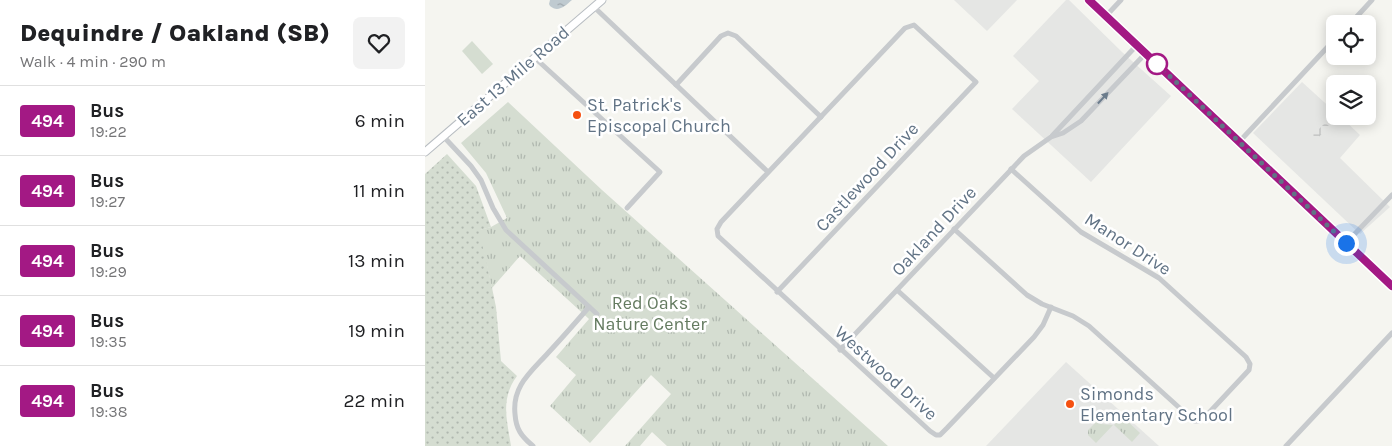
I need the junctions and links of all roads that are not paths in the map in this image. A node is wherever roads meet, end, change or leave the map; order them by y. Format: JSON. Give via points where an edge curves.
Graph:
{"nodes":[{"id":1,"x":601,"y":0,"type":"edge"},
{"id":2,"x":1089,"y":0,"type":"edge"},
{"id":3,"x":1121,"y":0,"type":"edge"},
{"id":4,"x":1372,"y":0,"type":"edge"},
{"id":5,"x":594,"y":7,"type":"junction"},
{"id":6,"x":1358,"y":15,"type":"edge"},
{"id":7,"x":1107,"y":16,"type":"junction"},
{"id":8,"x":1137,"y":45,"type":"junction"},
{"id":9,"x":1326,"y":49,"type":"edge"},
{"id":10,"x":1146,"y":53,"type":"junction"},
{"id":11,"x":535,"y":58,"type":"junction"},
{"id":12,"x":676,"y":86,"type":"junction"},
{"id":13,"x":1084,"y":100,"type":"junction"},
{"id":14,"x":1093,"y":109,"type":"junction"},
{"id":15,"x":821,"y":117,"type":"junction"},
{"id":16,"x":443,"y":136,"type":"junction"},
{"id":17,"x":1051,"y":137,"type":"junction"},
{"id":18,"x":1239,"y":142,"type":"junction"},
{"id":19,"x":425,"y":152,"type":"edge"},
{"id":20,"x":1011,"y":169,"type":"junction"},
{"id":21,"x":768,"y":172,"type":"junction"},
{"id":22,"x":1392,"y":195,"type":"edge"},
{"id":23,"x":627,"y":208,"type":"dead end"},
{"id":24,"x":954,"y":230,"type":"junction"},
{"id":25,"x":1346,"y":243,"type":"junction"},
{"id":26,"x":1392,"y":286,"type":"edge"},
{"id":27,"x":897,"y":290,"type":"junction"},
{"id":28,"x":777,"y":292,"type":"junction"},
{"id":29,"x":589,"y":307,"type":"junction"},
{"id":30,"x":1051,"y":307,"type":"junction"},
{"id":31,"x":597,"y":314,"type":"dead end"},
{"id":32,"x":1392,"y":333,"type":"edge"},
{"id":33,"x":840,"y":350,"type":"junction"},
{"id":34,"x":994,"y":378,"type":"junction"},
{"id":35,"x":533,"y":446,"type":"edge"},
{"id":36,"x":1286,"y":446,"type":"edge"}],
"edges":[{"from":1,"to":5,"type":"main road","name":"East 13 Mile Road"},
{"from":2,"to":7,"type":"main road"},
{"from":3,"to":7,"type":"street"},
{"from":4,"to":6,"type":"street"},
{"from":5,"to":11,"type":"main road","name":"East 13 Mile Road"},
{"from":5,"to":12,"type":"street"},
{"from":7,"to":8,"type":"main road"},
{"from":8,"to":10,"type":"main road"},
{"from":8,"to":13,"type":"street","name":"Oakland Drive"},
{"from":9,"to":18,"type":"street"},
{"from":14,"to":10,"type":"street","name":"Oakland Drive","one_way":true},
{"from":10,"to":18,"type":"main road"},
{"from":11,"to":16,"type":"main road","name":"East 13 Mile Road"},
{"from":11,"to":23,"type":"street","via":[[660,172]]},
{"from":12,"to":15,"type":"street","via":[[721,36],[728,33]]},
{"from":12,"to":21,"type":"street"},
{"from":13,"to":14,"type":"street"},
{"from":13,"to":17,"type":"street","name":"Oakland Drive"},
{"from":14,"to":17,"type":"street","name":"Oakland Drive","via":[[1068,130]]},
{"from":15,"to":21,"type":"street"},
{"from":15,"to":28,"type":"street","name":"Castlewood Drive","via":[[912,24],[976,82]]},
{"from":16,"to":19,"type":"main road","name":"East 13 Mile Road"},
{"from":16,"to":29,"type":"street","via":[[481,180],[506,230]]},
{"from":17,"to":20,"type":"street","name":"Oakland Drive"},
{"from":18,"to":25,"type":"main road"},
{"from":20,"to":24,"type":"street","name":"Oakland Drive"},
{"from":20,"to":30,"type":"street","name":"Manor Drive","via":[[1081,232],[1164,282],[1246,357],[1249,370],[1205,417],[1197,421],[1189,418],[1089,326]]},
{"from":21,"to":28,"type":"street","name":"Westwood Drive","via":[[717,230],[718,236]]},
{"from":22,"to":25,"type":"street"},
{"from":24,"to":27,"type":"street","name":"Oakland Drive"},
{"from":24,"to":30,"type":"street","via":[[1027,295]]},
{"from":25,"to":26,"type":"main road"},
{"from":27,"to":33,"type":"street","name":"Oakland Drive"},
{"from":27,"to":34,"type":"street"},
{"from":28,"to":33,"type":"street","name":"Westwood Drive"},
{"from":29,"to":31,"type":"street"},
{"from":29,"to":35,"type":"street","via":[[524,381],[515,396],[517,428]]},
{"from":30,"to":34,"type":"street","name":"Westwood Drive","via":[[1039,331]]},
{"from":32,"to":36,"type":"street"},
{"from":33,"to":34,"type":"street","name":"Westwood Drive","via":[[936,435],[942,433]]}]}
